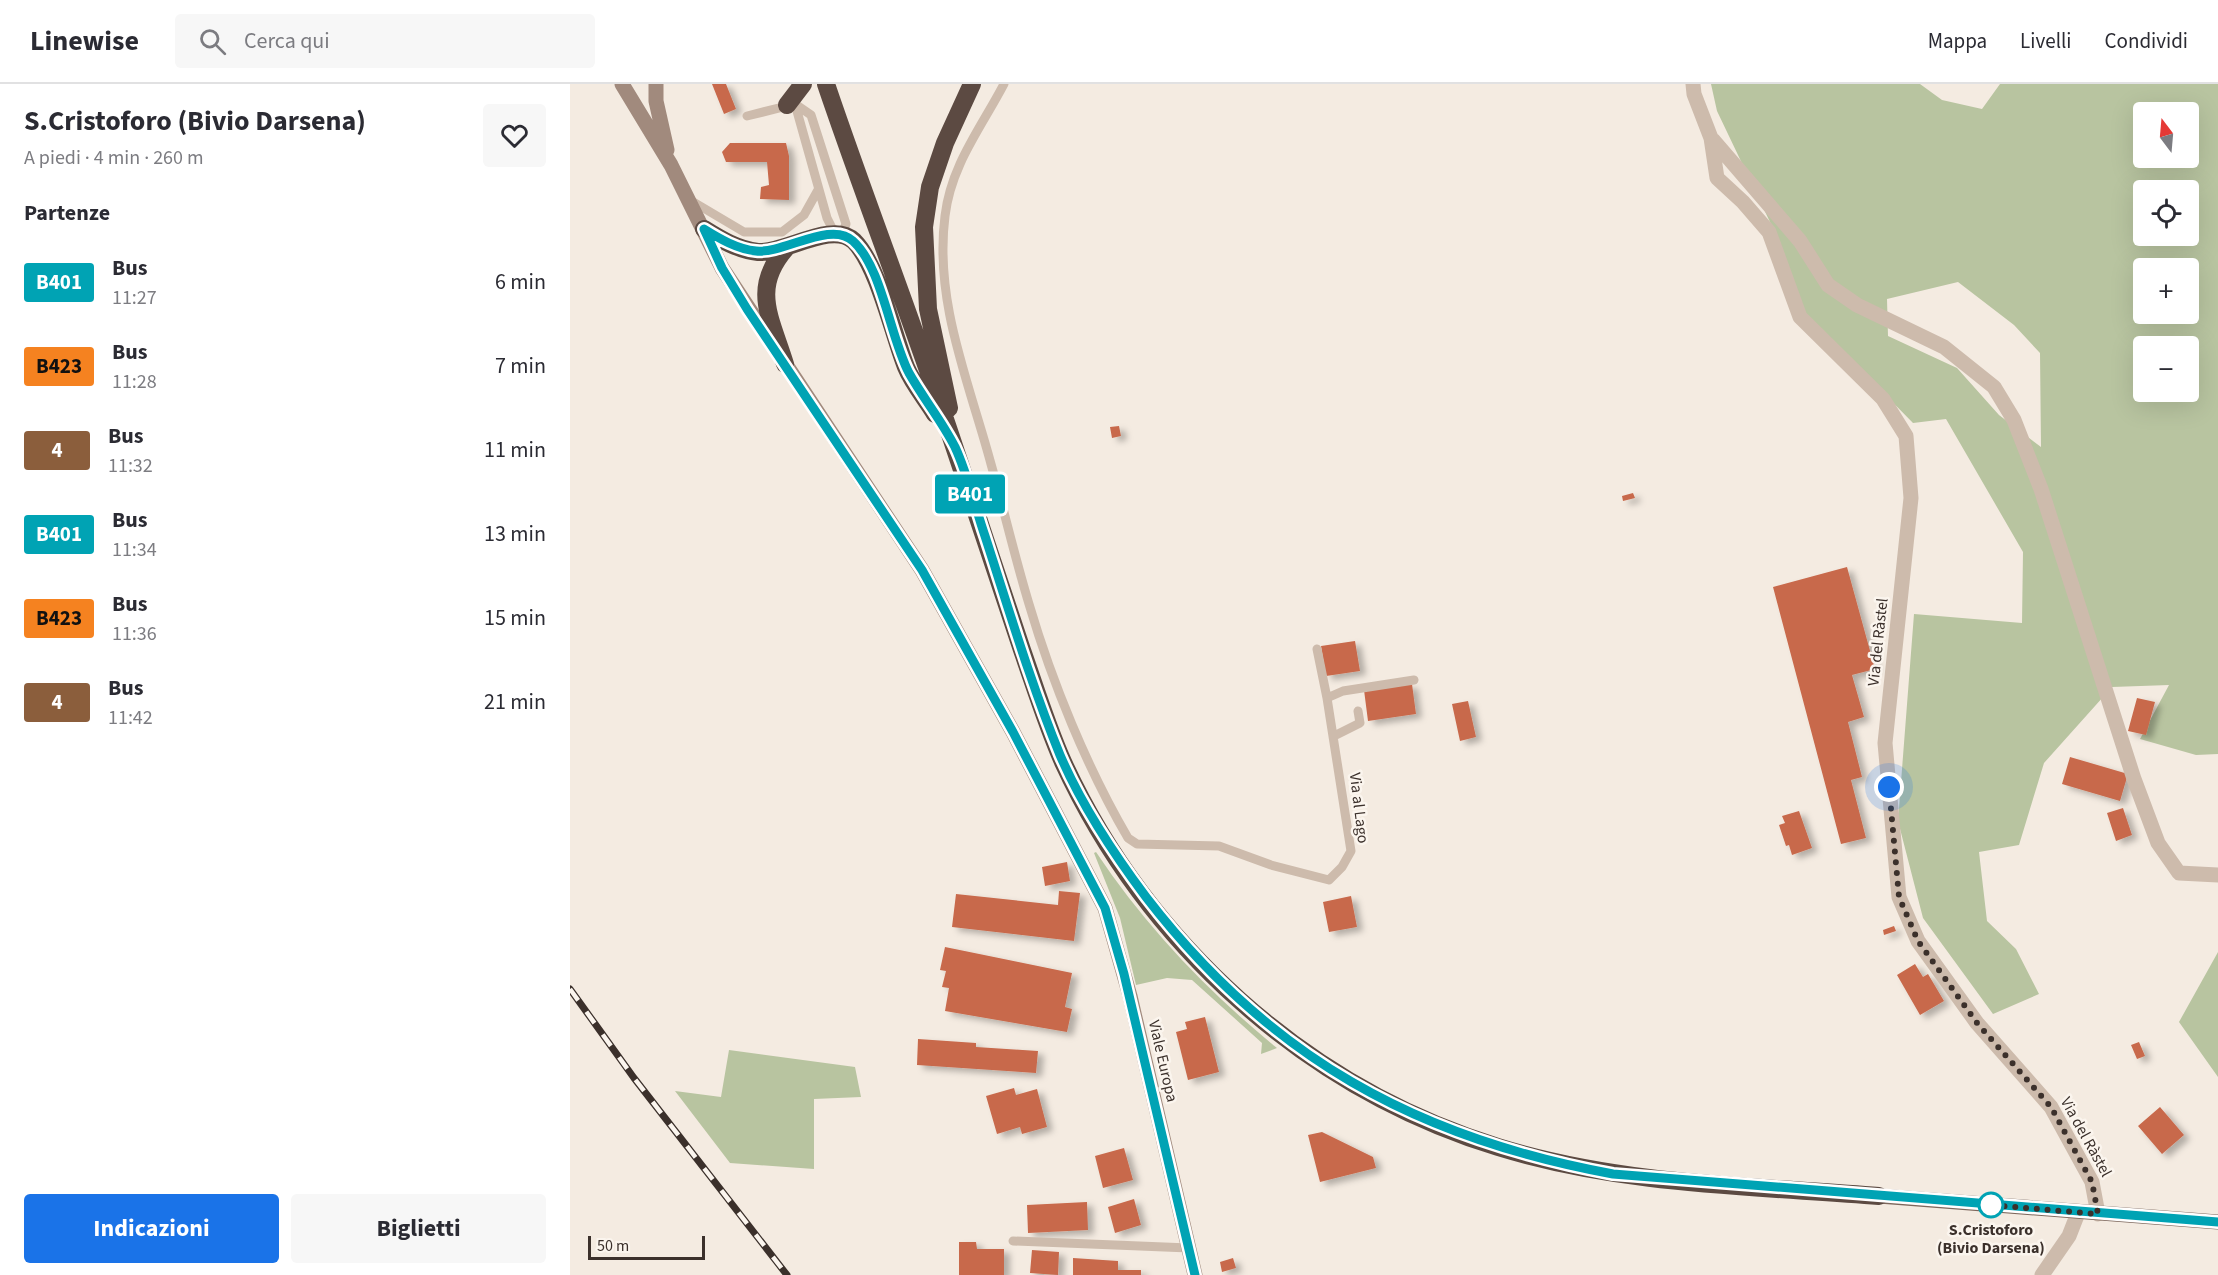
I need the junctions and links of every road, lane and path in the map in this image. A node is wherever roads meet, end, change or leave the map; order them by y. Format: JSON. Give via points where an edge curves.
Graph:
{"nodes":[{"id":1,"x":622,"y":84,"type":"edge"},
{"id":2,"x":656,"y":84,"type":"edge"},
{"id":3,"x":803,"y":84,"type":"edge"},
{"id":4,"x":826,"y":84,"type":"edge"},
{"id":5,"x":972,"y":84,"type":"edge"},
{"id":6,"x":1004,"y":84,"type":"edge"},
{"id":7,"x":1693,"y":84,"type":"edge"},
{"id":8,"x":791,"y":104,"type":"junction"},
{"id":9,"x":747,"y":116,"type":"dead end"},
{"id":10,"x":1711,"y":138,"type":"junction"},
{"id":11,"x":670,"y":165,"type":"junction"},
{"id":12,"x":818,"y":190,"type":"junction"},
{"id":13,"x":687,"y":199,"type":"junction"},
{"id":14,"x":704,"y":229,"type":"junction"},
{"id":15,"x":842,"y":234,"type":"junction"},
{"id":16,"x":787,"y":247,"type":"junction"},
{"id":17,"x":785,"y":364,"type":"junction"},
{"id":18,"x":955,"y":448,"type":"junction"},
{"id":19,"x":1317,"y":648,"type":"dead end"},
{"id":20,"x":1414,"y":680,"type":"dead end"},
{"id":21,"x":1326,"y":698,"type":"junction"},
{"id":22,"x":1358,"y":711,"type":"dead end"},
{"id":23,"x":1334,"y":736,"type":"junction"},
{"id":24,"x":2218,"y":875,"type":"edge"},
{"id":25,"x":1879,"y":1196,"type":"joint"},
{"id":26,"x":2078,"y":1213,"type":"junction"},
{"id":27,"x":2098,"y":1214,"type":"junction"},
{"id":28,"x":2218,"y":1222,"type":"edge"},
{"id":29,"x":1013,"y":1242,"type":"dead end"},
{"id":30,"x":1189,"y":1248,"type":"junction"},
{"id":31,"x":1196,"y":1275,"type":"edge"},
{"id":32,"x":2042,"y":1275,"type":"edge"}],
"edges":[{"from":1,"to":11,"type":"main road"},
{"from":2,"to":11,"type":"main road"},
{"from":3,"to":8,"type":"highway"},
{"from":4,"to":18,"type":"highway"},
{"from":5,"to":18,"type":"highway","via":[[930,187],[924,227],[928,309],[945,379]]},
{"from":6,"to":23,"type":"lane","name":"Via al Lago","via":[[963,154],[945,215],[942,265],[952,329],[1029,605],[1079,740],[1115,816],[1128,838],[1137,844],[1219,846],[1329,880],[1351,851]]},
{"from":7,"to":10,"type":"street","name":"Via del Ràstel"},
{"from":8,"to":9,"type":"lane"},
{"from":8,"to":12,"type":"lane"},
{"from":8,"to":15,"type":"lane","via":[[810,114],[846,224]]},
{"from":10,"to":24,"type":"street","via":[[1800,242],[1828,285],[1857,305],[1944,346],[1994,387],[2014,420],[2041,489],[2158,843],[2179,873]]},
{"from":10,"to":27,"type":"street","name":"Via del Ràstel","via":[[1717,178],[1769,232],[1800,317],[1883,399],[1906,436],[1911,498],[1885,744],[1899,897],[1918,941],[1977,1023],[2051,1107],[2092,1182]]},
{"from":11,"to":13,"type":"main road","name":"Viale Europa"},
{"from":12,"to":13,"type":"lane","via":[[804,215],[782,232],[744,232]]},
{"from":12,"to":15,"type":"lane","via":[[832,228]]},
{"from":13,"to":14,"type":"main road","name":"Viale Europa"},
{"from":14,"to":16,"type":"highway","via":[[729,244],[759,252]]},
{"from":14,"to":17,"type":"main road","name":"Viale Europa","via":[[722,268]]},
{"from":15,"to":16,"type":"highway","via":[[819,236]]},
{"from":15,"to":18,"type":"highway","via":[[866,255],[908,370]]},
{"from":16,"to":17,"type":"highway","via":[[773,263],[765,290]]},
{"from":17,"to":30,"type":"main road","name":"Viale Europa","via":[[922,570],[1105,908]]},
{"from":18,"to":25,"type":"highway","via":[[1043,713],[1086,807],[1117,858],[1174,934],[1247,1009],[1337,1075],[1438,1126],[1495,1147],[1613,1174]]},
{"from":19,"to":21,"type":"lane","name":"Via al Lago"},
{"from":20,"to":21,"type":"lane","via":[[1343,691]]},
{"from":21,"to":23,"type":"lane","name":"Via al Lago"},
{"from":22,"to":23,"type":"lane","via":[[1360,723]]},
{"from":25,"to":26,"type":"main road"},
{"from":26,"to":27,"type":"main road"},
{"from":26,"to":32,"type":"street","via":[[2069,1236]]},
{"from":27,"to":28,"type":"main road"},
{"from":29,"to":30,"type":"lane"},
{"from":30,"to":31,"type":"main road","name":"Viale Europa"}]}
